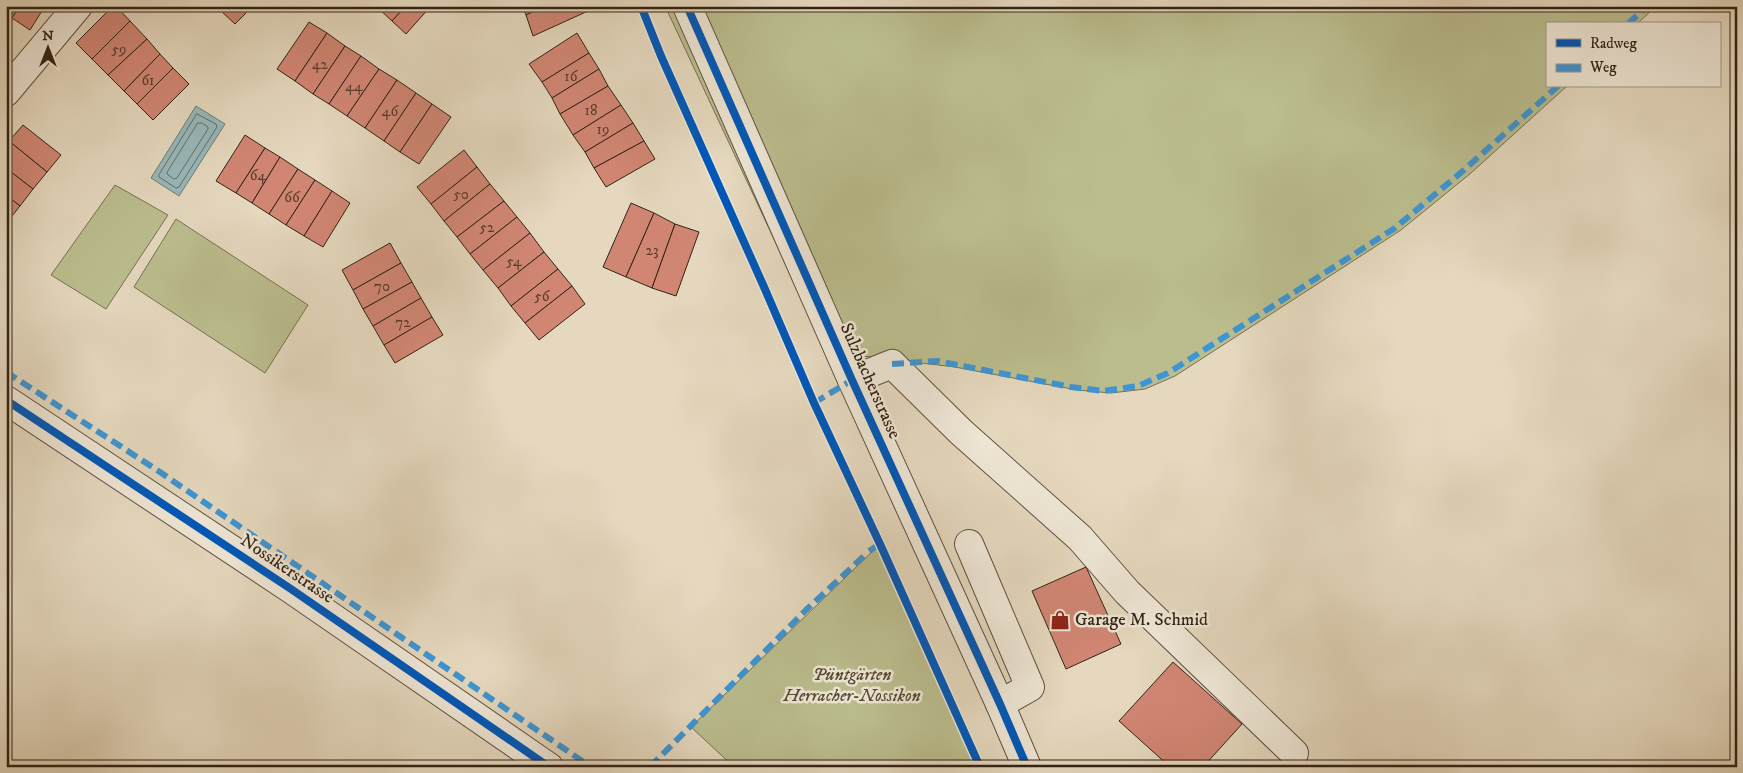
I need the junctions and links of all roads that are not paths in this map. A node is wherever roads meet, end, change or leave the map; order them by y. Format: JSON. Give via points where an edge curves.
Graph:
{"nodes":[{"id":1,"x":78,"y":6,"type":"edge"},
{"id":2,"x":687,"y":6,"type":"edge"},
{"id":3,"x":6,"y":92,"type":"edge"},
{"id":4,"x":852,"y":380,"type":"junction"},
{"id":5,"x":6,"y":400,"type":"edge"},
{"id":6,"x":969,"y":544,"type":"dead end"},
{"id":7,"x":1000,"y":704,"type":"junction"},
{"id":8,"x":1294,"y":754,"type":"dead end"},
{"id":9,"x":549,"y":767,"type":"edge"},
{"id":10,"x":1026,"y":767,"type":"edge"}],
"edges":[{"from":1,"to":3,"type":"street"},
{"from":2,"to":4,"type":"street","name":"Sulzbacherstrasse"},
{"from":4,"to":7,"type":"street","name":"Sulzbacherstrasse"},
{"from":4,"to":8,"type":"street","via":[[892,364],[961,432],[1080,538],[1127,592]]},
{"from":5,"to":9,"type":"street","name":"Nossikerstrasse","via":[[291,589]]},
{"from":6,"to":7,"type":"street","via":[[1030,687]]},
{"from":7,"to":10,"type":"street","name":"Sulzbacherstrasse"}]}
